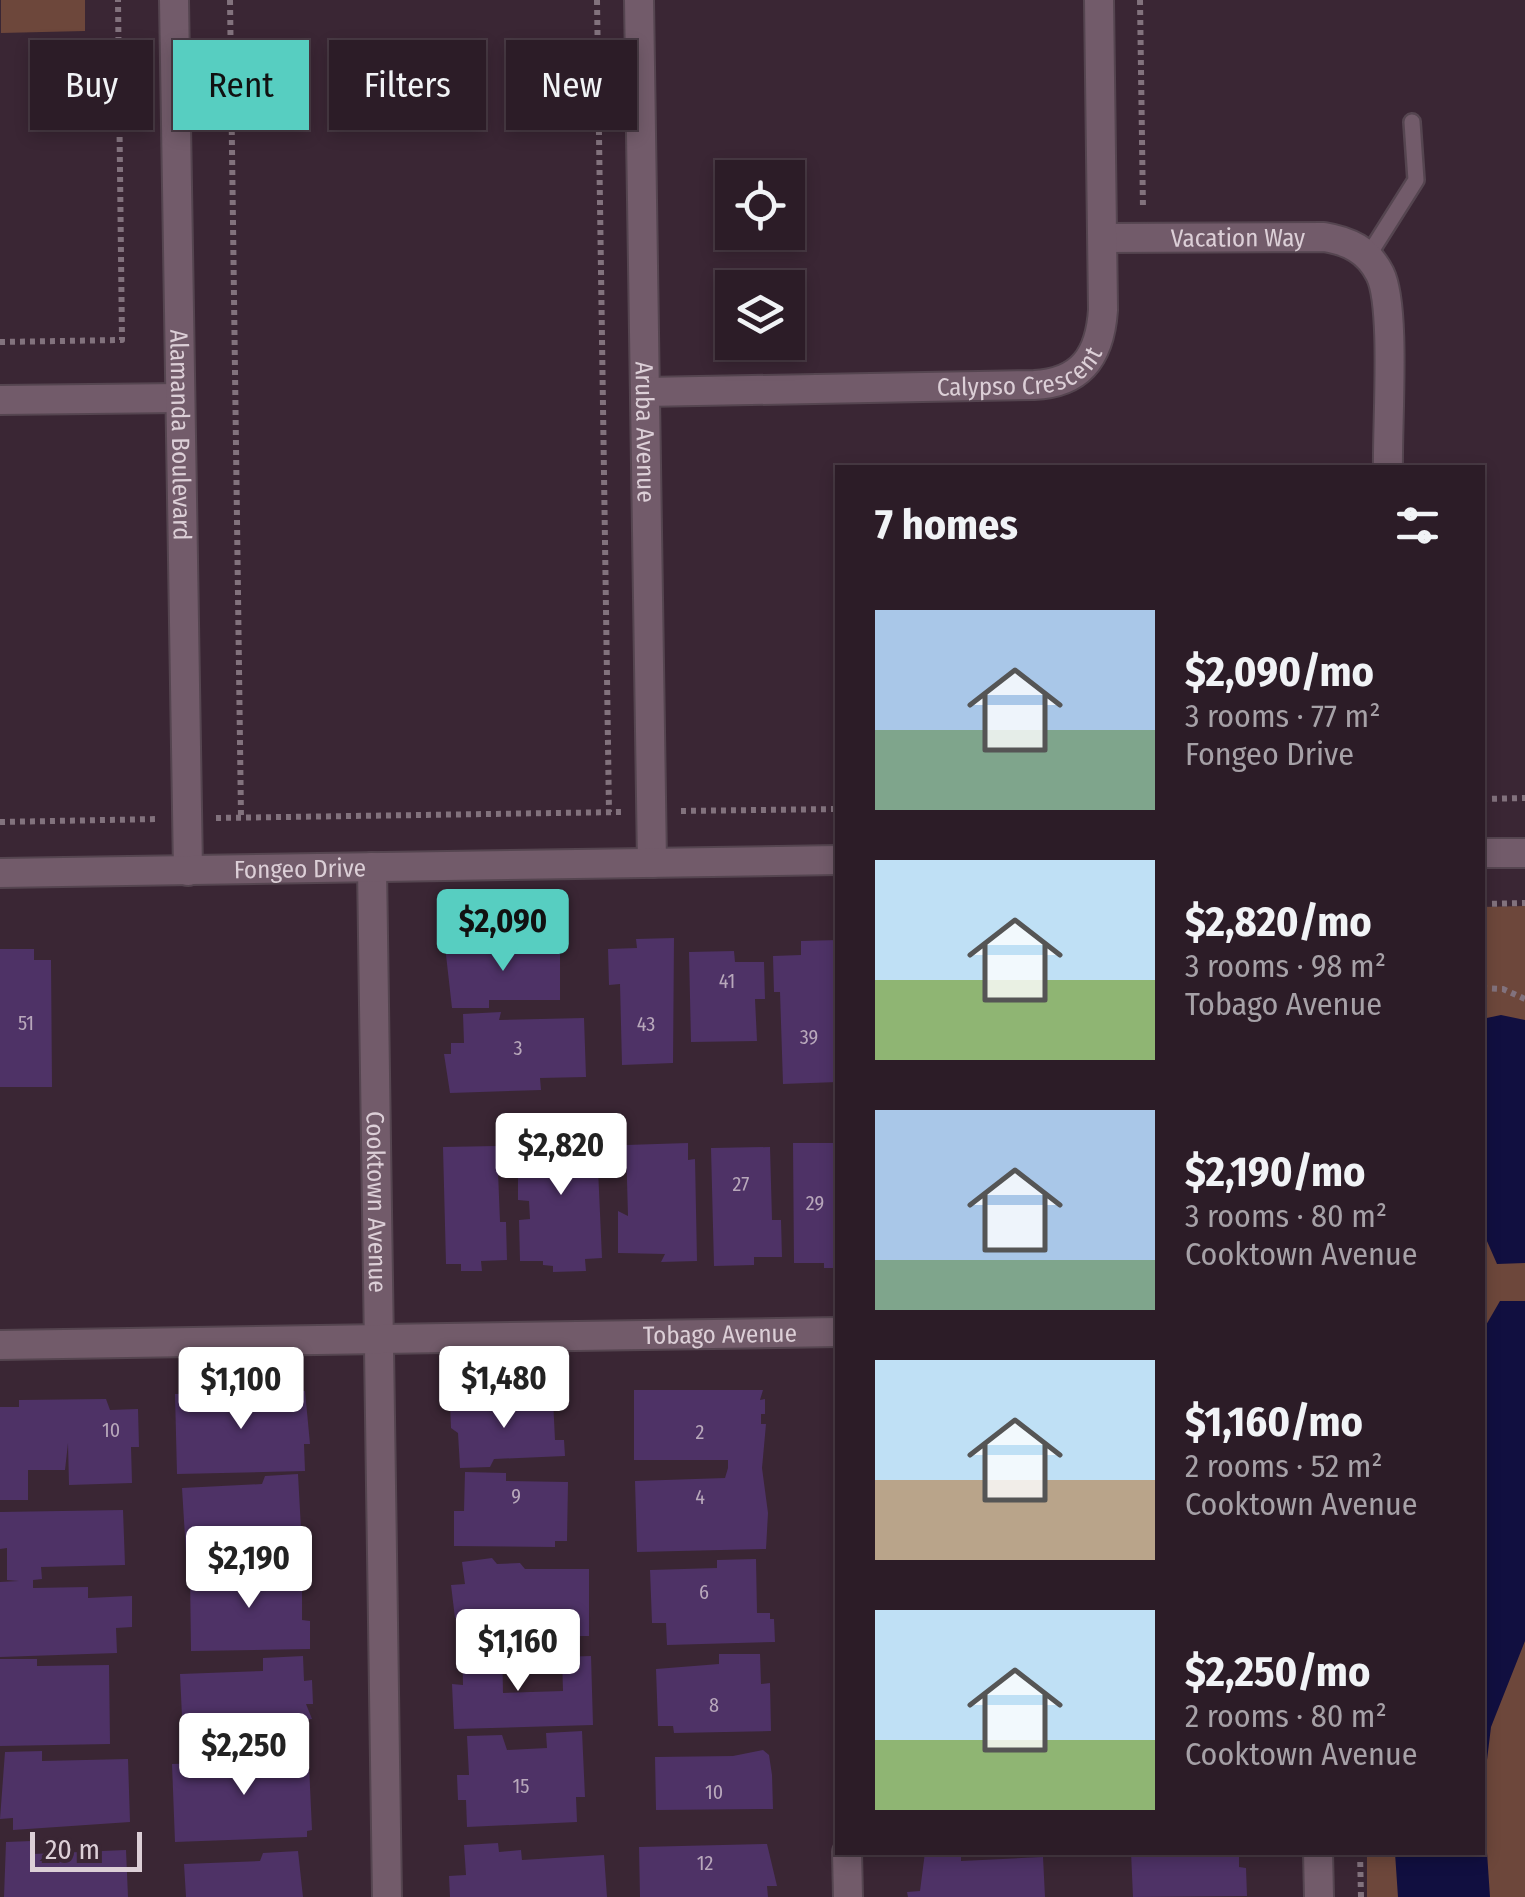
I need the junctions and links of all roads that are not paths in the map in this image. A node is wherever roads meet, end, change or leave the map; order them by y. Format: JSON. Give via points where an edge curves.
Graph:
{"nodes":[{"id":1,"x":174,"y":0,"type":"edge"},
{"id":2,"x":639,"y":0,"type":"edge"},
{"id":3,"x":1100,"y":0,"type":"edge"},
{"id":4,"x":1412,"y":122,"type":"dead end"},
{"id":5,"x":1103,"y":238,"type":"junction"},
{"id":6,"x":1368,"y":256,"type":"junction"},
{"id":7,"x":645,"y":392,"type":"junction"},
{"id":8,"x":180,"y":398,"type":"junction"},
{"id":9,"x":0,"y":400,"type":"edge"},
{"id":10,"x":1388,"y":465,"type":"edge"},
{"id":11,"x":1525,"y":852,"type":"edge"},
{"id":12,"x":1485,"y":853,"type":"edge"},
{"id":13,"x":835,"y":860,"type":"edge"},
{"id":14,"x":652,"y":864,"type":"junction"},
{"id":15,"x":372,"y":868,"type":"junction"},
{"id":16,"x":188,"y":871,"type":"junction"},
{"id":17,"x":0,"y":874,"type":"edge"},
{"id":18,"x":835,"y":1332,"type":"edge"},
{"id":19,"x":379,"y":1340,"type":"junction"},
{"id":20,"x":0,"y":1345,"type":"edge"},
{"id":21,"x":847,"y":1855,"type":"edge"},
{"id":22,"x":1318,"y":1855,"type":"edge"},
{"id":23,"x":387,"y":1897,"type":"edge"},
{"id":24,"x":848,"y":1897,"type":"edge"},
{"id":25,"x":1319,"y":1897,"type":"edge"}],
"edges":[{"from":1,"to":8,"type":"street","name":"Alamanda Boulevard"},
{"from":2,"to":7,"type":"street","name":"Aruba Avenue"},
{"from":3,"to":5,"type":"street","name":"Calypso Crescent"},
{"from":4,"to":6,"type":"lane","via":[[1416,180]]},
{"from":5,"to":6,"type":"street","name":"Vacation Way","via":[[1324,237]]},
{"from":5,"to":7,"type":"street","name":"Calypso Crescent","via":[[1097,349],[1067,380],[1034,386]]},
{"from":6,"to":10,"type":"street","via":[[1384,283]]},
{"from":7,"to":14,"type":"street","name":"Aruba Avenue"},
{"from":8,"to":9,"type":"street"},
{"from":8,"to":16,"type":"street","name":"Alamanda Boulevard"},
{"from":11,"to":12,"type":"street"},
{"from":13,"to":14,"type":"street","name":"Fongeo Drive"},
{"from":14,"to":15,"type":"street","name":"Fongeo Drive"},
{"from":15,"to":16,"type":"street","name":"Fongeo Drive"},
{"from":15,"to":19,"type":"street","name":"Cooktown Avenue"},
{"from":16,"to":17,"type":"street","name":"Fongeo Drive"},
{"from":18,"to":19,"type":"street","name":"Tobago Avenue"},
{"from":19,"to":20,"type":"street","name":"Tobago Avenue"},
{"from":19,"to":23,"type":"street","name":"Cooktown Avenue"},
{"from":21,"to":24,"type":"street"},
{"from":22,"to":25,"type":"street"}]}
